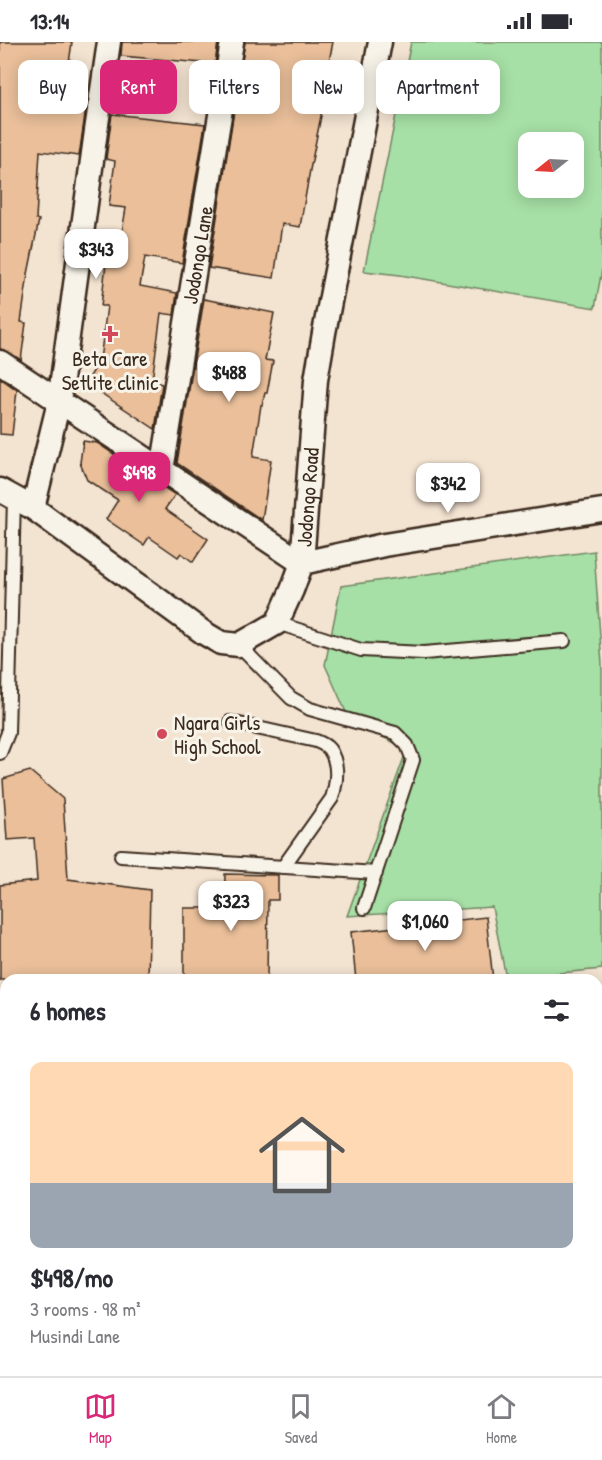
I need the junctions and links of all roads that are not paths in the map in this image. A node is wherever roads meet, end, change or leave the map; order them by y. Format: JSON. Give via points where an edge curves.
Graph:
{"nodes":[{"id":1,"x":109,"y":42,"type":"edge"},
{"id":2,"x":232,"y":42,"type":"edge"},
{"id":3,"x":380,"y":42,"type":"edge"},
{"id":4,"x":0,"y":362,"type":"edge"},
{"id":5,"x":59,"y":402,"type":"junction"},
{"id":6,"x":162,"y":470,"type":"junction"},
{"id":7,"x":16,"y":498,"type":"edge"},
{"id":8,"x":602,"y":510,"type":"edge"},
{"id":9,"x":302,"y":563,"type":"junction"},
{"id":10,"x":277,"y":622,"type":"junction"},
{"id":11,"x":564,"y":641,"type":"dead end"},
{"id":12,"x":239,"y":645,"type":"junction"},
{"id":13,"x":230,"y":722,"type":"dead end"},
{"id":14,"x":0,"y":753,"type":"edge"},
{"id":15,"x":121,"y":856,"type":"dead end"},
{"id":16,"x":283,"y":867,"type":"junction"},
{"id":17,"x":376,"y":873,"type":"junction"},
{"id":18,"x":364,"y":908,"type":"dead end"}],
"edges":[{"from":1,"to":5,"type":"street"},
{"from":2,"to":6,"type":"street","name":"Jodongo Lane"},
{"from":3,"to":9,"type":"street","name":"Jodongo Road","via":[[316,380]]},
{"from":4,"to":5,"type":"street"},
{"from":5,"to":6,"type":"street"},
{"from":5,"to":7,"type":"street"},
{"from":6,"to":9,"type":"street"},
{"from":7,"to":12,"type":"street","via":[[204,633],[221,643]]},
{"from":7,"to":14,"type":"lane","via":[[8,733]]},
{"from":8,"to":9,"type":"street","via":[[384,545]]},
{"from":9,"to":10,"type":"street","name":"Jodongo Road"},
{"from":10,"to":11,"type":"lane","via":[[361,650],[424,653]]},
{"from":10,"to":12,"type":"street"},
{"from":12,"to":17,"type":"lane","via":[[291,698],[310,709],[395,734],[407,745],[413,760]]},
{"from":13,"to":16,"type":"lane","via":[[316,741],[328,747],[334,759],[332,798]]},
{"from":15,"to":16,"type":"lane"},
{"from":16,"to":17,"type":"lane"},
{"from":17,"to":18,"type":"lane"}]}
